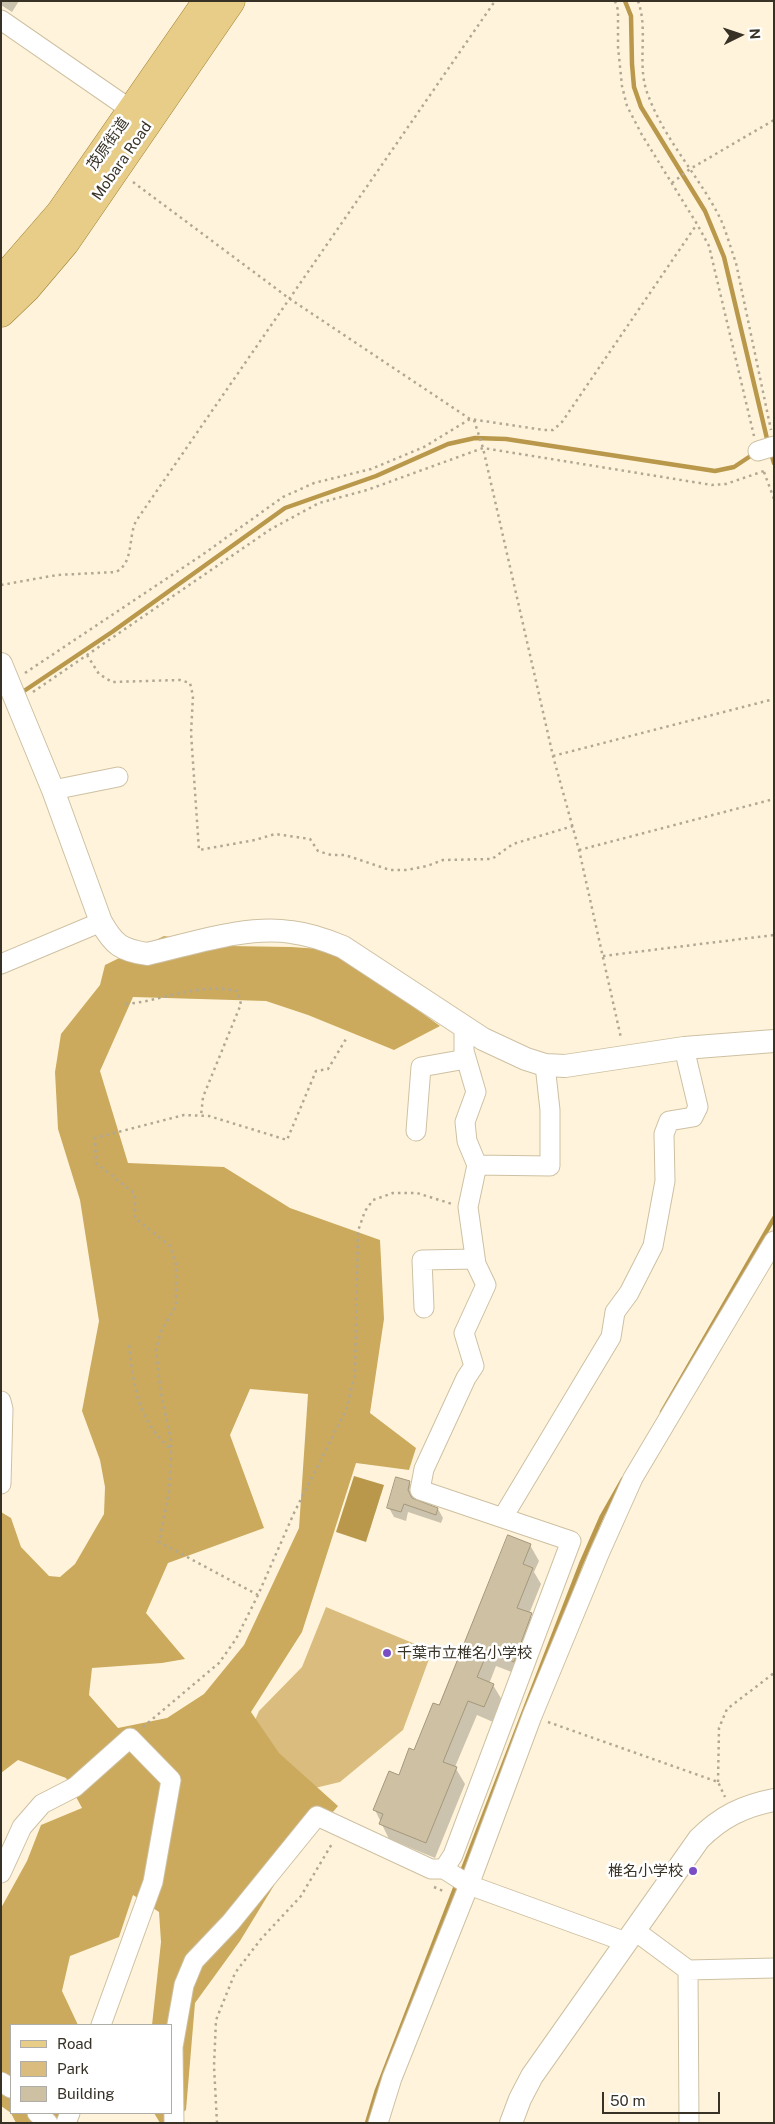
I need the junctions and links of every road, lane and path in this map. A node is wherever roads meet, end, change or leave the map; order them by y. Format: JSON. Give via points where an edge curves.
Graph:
{"nodes":[{"id":1,"x":207,"y":1,"type":"edge"},
{"id":2,"x":232,"y":1,"type":"edge"},
{"id":3,"x":495,"y":1,"type":"edge"},
{"id":4,"x":615,"y":1,"type":"edge"},
{"id":5,"x":638,"y":1,"type":"edge"},
{"id":6,"x":1,"y":20,"type":"edge"},
{"id":7,"x":141,"y":116,"type":"junction"},
{"id":8,"x":774,"y":120,"type":"edge"},
{"id":9,"x":116,"y":169,"type":"junction"},
{"id":10,"x":690,"y":169,"type":"junction"},
{"id":11,"x":672,"y":183,"type":"junction"},
{"id":12,"x":697,"y":224,"type":"junction"},
{"id":13,"x":1,"y":281,"type":"edge"},
{"id":14,"x":290,"y":299,"type":"junction"},
{"id":15,"x":1,"y":313,"type":"edge"},
{"id":16,"x":470,"y":419,"type":"junction"},
{"id":17,"x":474,"y":420,"type":"junction"},
{"id":18,"x":768,"y":441,"type":"edge"},
{"id":19,"x":483,"y":448,"type":"junction"},
{"id":20,"x":764,"y":471,"type":"junction"},
{"id":21,"x":774,"y":498,"type":"edge"},
{"id":22,"x":1,"y":585,"type":"edge"},
{"id":23,"x":87,"y":655,"type":"junction"},
{"id":24,"x":9,"y":683,"type":"edge"},
{"id":25,"x":774,"y":700,"type":"edge"},
{"id":26,"x":554,"y":756,"type":"junction"},
{"id":27,"x":118,"y":777,"type":"dead end"},
{"id":28,"x":53,"y":790,"type":"junction"},
{"id":29,"x":774,"y":799,"type":"edge"},
{"id":30,"x":573,"y":826,"type":"junction"},
{"id":31,"x":579,"y":850,"type":"junction"},
{"id":32,"x":101,"y":922,"type":"junction"},
{"id":33,"x":774,"y":935,"type":"edge"},
{"id":34,"x":603,"y":956,"type":"junction"},
{"id":35,"x":1,"y":964,"type":"edge"},
{"id":36,"x":126,"y":1004,"type":"dead end"},
{"id":37,"x":464,"y":1026,"type":"junction"},
{"id":38,"x":346,"y":1039,"type":"dead end"},
{"id":39,"x":774,"y":1040,"type":"edge"},
{"id":40,"x":684,"y":1048,"type":"junction"},
{"id":41,"x":626,"y":1057,"type":"junction"},
{"id":42,"x":466,"y":1058,"type":"junction"},
{"id":43,"x":545,"y":1065,"type":"junction"},
{"id":44,"x":201,"y":1116,"type":"junction"},
{"id":45,"x":416,"y":1131,"type":"dead end"},
{"id":46,"x":477,"y":1165,"type":"junction"},
{"id":47,"x":468,"y":1207,"type":"junction"},
{"id":48,"x":774,"y":1241,"type":"edge"},
{"id":49,"x":475,"y":1258,"type":"junction"},
{"id":50,"x":424,"y":1308,"type":"dead end"},
{"id":51,"x":129,"y":1345,"type":"dead end"},
{"id":52,"x":1,"y":1401,"type":"edge"},
{"id":53,"x":171,"y":1450,"type":"junction"},
{"id":54,"x":1,"y":1484,"type":"edge"},
{"id":55,"x":503,"y":1517,"type":"junction"},
{"id":56,"x":258,"y":1595,"type":"junction"},
{"id":57,"x":774,"y":1673,"type":"edge"},
{"id":58,"x":532,"y":1716,"type":"junction"},
{"id":59,"x":130,"y":1738,"type":"junction"},
{"id":60,"x":718,"y":1782,"type":"junction"},
{"id":61,"x":774,"y":1800,"type":"edge"},
{"id":62,"x":733,"y":1812,"type":"junction"},
{"id":63,"x":333,"y":1842,"type":"dead end"},
{"id":64,"x":444,"y":1869,"type":"junction"},
{"id":65,"x":1,"y":1873,"type":"edge"},
{"id":66,"x":426,"y":1883,"type":"dead end"},
{"id":67,"x":469,"y":1885,"type":"junction"},
{"id":68,"x":443,"y":1891,"type":"dead end"},
{"id":69,"x":630,"y":1936,"type":"junction"},
{"id":70,"x":774,"y":1968,"type":"edge"},
{"id":71,"x":688,"y":1970,"type":"junction"},
{"id":72,"x":101,"y":2024,"type":"edge"},
{"id":73,"x":38,"y":2114,"type":"edge"},
{"id":74,"x":48,"y":2123,"type":"edge"},
{"id":75,"x":174,"y":2123,"type":"edge"},
{"id":76,"x":217,"y":2123,"type":"edge"},
{"id":77,"x":378,"y":2123,"type":"edge"},
{"id":78,"x":511,"y":2123,"type":"edge"},
{"id":79,"x":689,"y":2123,"type":"edge"}],
"edges":[{"from":1,"to":7,"type":"main road","name":"茂原街道"},
{"from":2,"to":7,"type":"main road","name":"Mobara Road"},
{"from":3,"to":14,"type":"path"},
{"from":4,"to":11,"type":"path","via":[[622,86],[627,106]]},
{"from":5,"to":10,"type":"path","via":[[643,25],[642,65],[646,92],[657,119]]},
{"from":6,"to":7,"type":"street"},
{"from":7,"to":9,"type":"main road","name":"Mobara Road"},
{"from":7,"to":13,"type":"main road","name":"茂原街道"},
{"from":8,"to":10,"type":"path"},
{"from":9,"to":14,"type":"path"},
{"from":9,"to":15,"type":"main road","name":"Mobara Road","via":[[65,243]]},
{"from":10,"to":11,"type":"path"},
{"from":10,"to":18,"type":"path","via":[[720,220],[736,263]]},
{"from":11,"to":12,"type":"path"},
{"from":12,"to":17,"type":"path","via":[[562,422],[553,430]]},
{"from":12,"to":18,"type":"path","via":[[709,246]]},
{"from":14,"to":16,"type":"path"},
{"from":14,"to":22,"type":"path","via":[[136,521],[131,531],[128,560],[122,569],[57,575]]},
{"from":16,"to":17,"type":"path"},
{"from":16,"to":24,"type":"path","via":[[424,447],[372,469],[314,484],[283,497]]},
{"from":17,"to":19,"type":"path"},
{"from":18,"to":20,"type":"path"},
{"from":19,"to":20,"type":"path","via":[[712,485],[726,484]]},
{"from":19,"to":23,"type":"path","via":[[367,490],[319,503],[271,529]]},
{"from":19,"to":26,"type":"path"},
{"from":20,"to":21,"type":"path"},
{"from":23,"to":24,"type":"path"},
{"from":23,"to":30,"type":"path","via":[[98,674],[112,682],[180,680],[190,683],[199,850],[275,834],[310,839],[318,851],[331,855],[345,855],[390,870],[407,870],[443,860],[492,859],[513,844]]},
{"from":24,"to":28,"type":"street"},
{"from":25,"to":26,"type":"path"},
{"from":26,"to":30,"type":"path"},
{"from":27,"to":28,"type":"street"},
{"from":28,"to":32,"type":"street"},
{"from":29,"to":31,"type":"path"},
{"from":30,"to":31,"type":"path"},
{"from":31,"to":34,"type":"path"},
{"from":32,"to":35,"type":"street"},
{"from":32,"to":37,"type":"street","via":[[120,947],[148,954],[267,930],[324,940],[343,947]]},
{"from":33,"to":34,"type":"path"},
{"from":34,"to":41,"type":"path"},
{"from":36,"to":44,"type":"path","via":[[143,1003],[178,993],[221,988],[237,991],[241,1004],[203,1097]]},
{"from":37,"to":42,"type":"street"},
{"from":37,"to":43,"type":"street","via":[[507,1052]]},
{"from":38,"to":44,"type":"path","via":[[328,1069],[316,1071],[287,1140]]},
{"from":39,"to":40,"type":"street"},
{"from":40,"to":41,"type":"street"},
{"from":40,"to":55,"type":"street","via":[[698,1107],[694,1117],[669,1121],[664,1134],[665,1180],[653,1246],[629,1294],[615,1312],[610,1338]]},
{"from":41,"to":43,"type":"street","via":[[581,1065]]},
{"from":42,"to":45,"type":"street","via":[[421,1067]]},
{"from":42,"to":46,"type":"street","via":[[476,1092],[465,1122],[467,1141]]},
{"from":43,"to":46,"type":"street","via":[[550,1110],[550,1166]]},
{"from":44,"to":53,"type":"path","via":[[184,1115],[95,1138],[96,1163],[135,1194],[135,1218],[170,1246],[176,1264],[176,1306],[161,1331],[156,1350]]},
{"from":46,"to":47,"type":"street"},
{"from":47,"to":49,"type":"street"},
{"from":47,"to":56,"type":"path","via":[[417,1193],[393,1192],[373,1200],[365,1212],[358,1230],[355,1374],[346,1410],[294,1513]]},
{"from":48,"to":58,"type":"street","via":[[633,1478]]},
{"from":49,"to":50,"type":"street","via":[[422,1260]]},
{"from":49,"to":55,"type":"street","via":[[486,1285],[464,1333],[474,1366],[424,1469],[420,1490]]},
{"from":51,"to":53,"type":"path","via":[[140,1404],[151,1428]]},
{"from":52,"to":54,"type":"street"},
{"from":53,"to":56,"type":"path","via":[[169,1492],[159,1542]]},
{"from":55,"to":64,"type":"street","via":[[571,1542]]},
{"from":56,"to":59,"type":"path","via":[[236,1639],[219,1663]]},
{"from":57,"to":60,"type":"path","via":[[727,1709],[719,1728]]},
{"from":58,"to":60,"type":"path"},
{"from":58,"to":67,"type":"street"},
{"from":59,"to":65,"type":"street","via":[[75,1787],[42,1804],[22,1827]]},
{"from":59,"to":72,"type":"street","via":[[172,1780],[153,1882]]},
{"from":60,"to":62,"type":"path"},
{"from":61,"to":62,"type":"street"},
{"from":62,"to":69,"type":"street","via":[[713,1824],[699,1839]]},
{"from":63,"to":76,"type":"path","via":[[301,1896],[235,1973],[216,2020]]},
{"from":64,"to":67,"type":"street"},
{"from":64,"to":75,"type":"street","via":[[431,1869],[317,1816],[243,1907],[194,1960],[184,1986],[174,2047]]},
{"from":66,"to":68,"type":"path"},
{"from":67,"to":69,"type":"street"},
{"from":67,"to":77,"type":"street","via":[[392,2078]]},
{"from":69,"to":71,"type":"street"},
{"from":69,"to":78,"type":"street","via":[[532,2076]]},
{"from":70,"to":71,"type":"street"},
{"from":71,"to":79,"type":"street"},
{"from":73,"to":74,"type":"street"}]}
